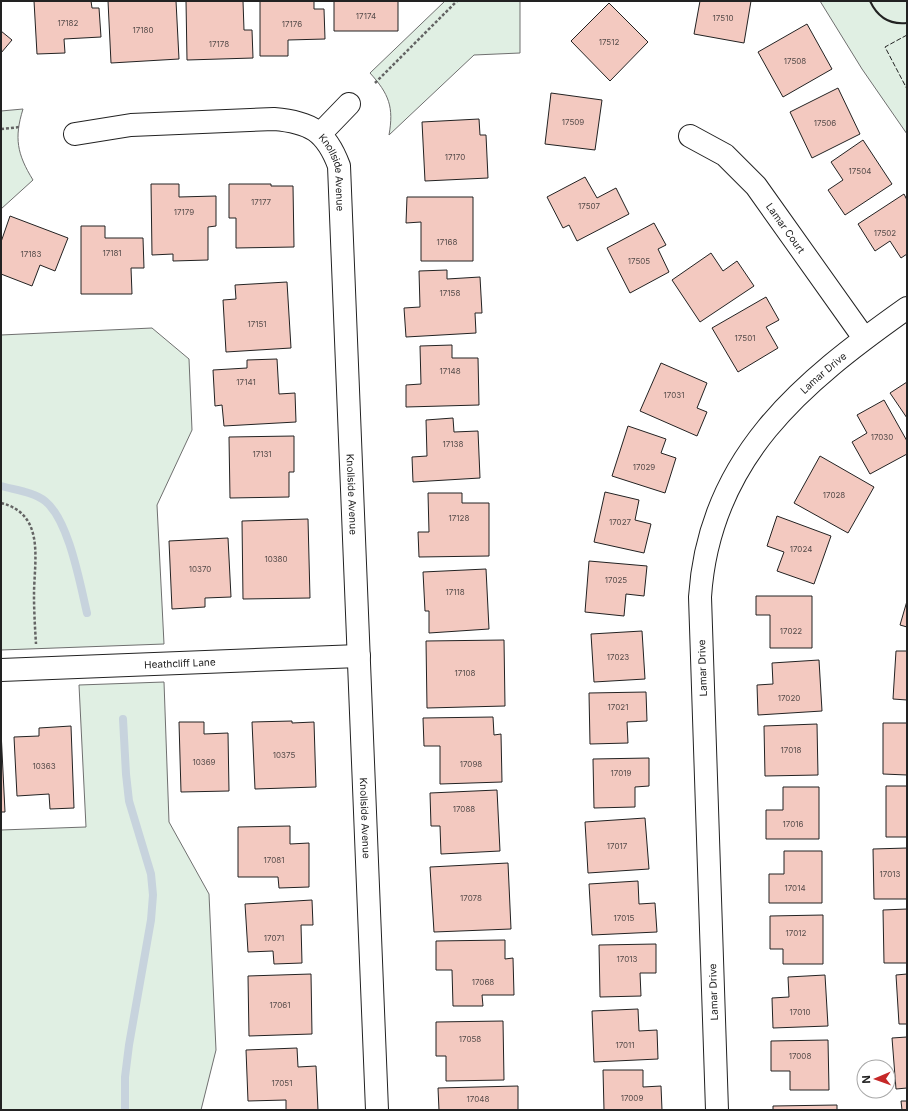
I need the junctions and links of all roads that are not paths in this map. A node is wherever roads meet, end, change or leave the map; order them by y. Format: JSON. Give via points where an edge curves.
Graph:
{"nodes":[{"id":1,"x":348,"y":104,"type":"dead end"},
{"id":2,"x":322,"y":133,"type":"junction"},
{"id":3,"x":75,"y":134,"type":"dead end"},
{"id":4,"x":690,"y":136,"type":"dead end"},
{"id":5,"x":907,"y":308,"type":"edge"},
{"id":6,"x":864,"y":338,"type":"junction"},
{"id":7,"x":359,"y":656,"type":"junction"},
{"id":8,"x":1,"y":670,"type":"edge"},
{"id":9,"x":377,"y":1110,"type":"edge"},
{"id":10,"x":717,"y":1110,"type":"edge"}],
"edges":[{"from":1,"to":2,"type":"street"},
{"from":2,"to":3,"type":"street","name":"Knollside Avenue","via":[[293,120],[274,119],[131,125]]},
{"from":2,"to":7,"type":"street","name":"Knollside Avenue","via":[[330,144],[339,166],[341,190]]},
{"from":4,"to":6,"type":"street","name":"Lamar Court","via":[[725,155],[756,186]]},
{"from":5,"to":6,"type":"street","name":"Lamar Drive"},
{"from":6,"to":10,"type":"street","name":"Lamar Drive","via":[[794,398],[757,441],[723,497],[705,555],[701,579],[700,620]]},
{"from":7,"to":8,"type":"street","name":"Heathcliff Lane"},
{"from":7,"to":9,"type":"street","name":"Knollside Avenue"}]}
